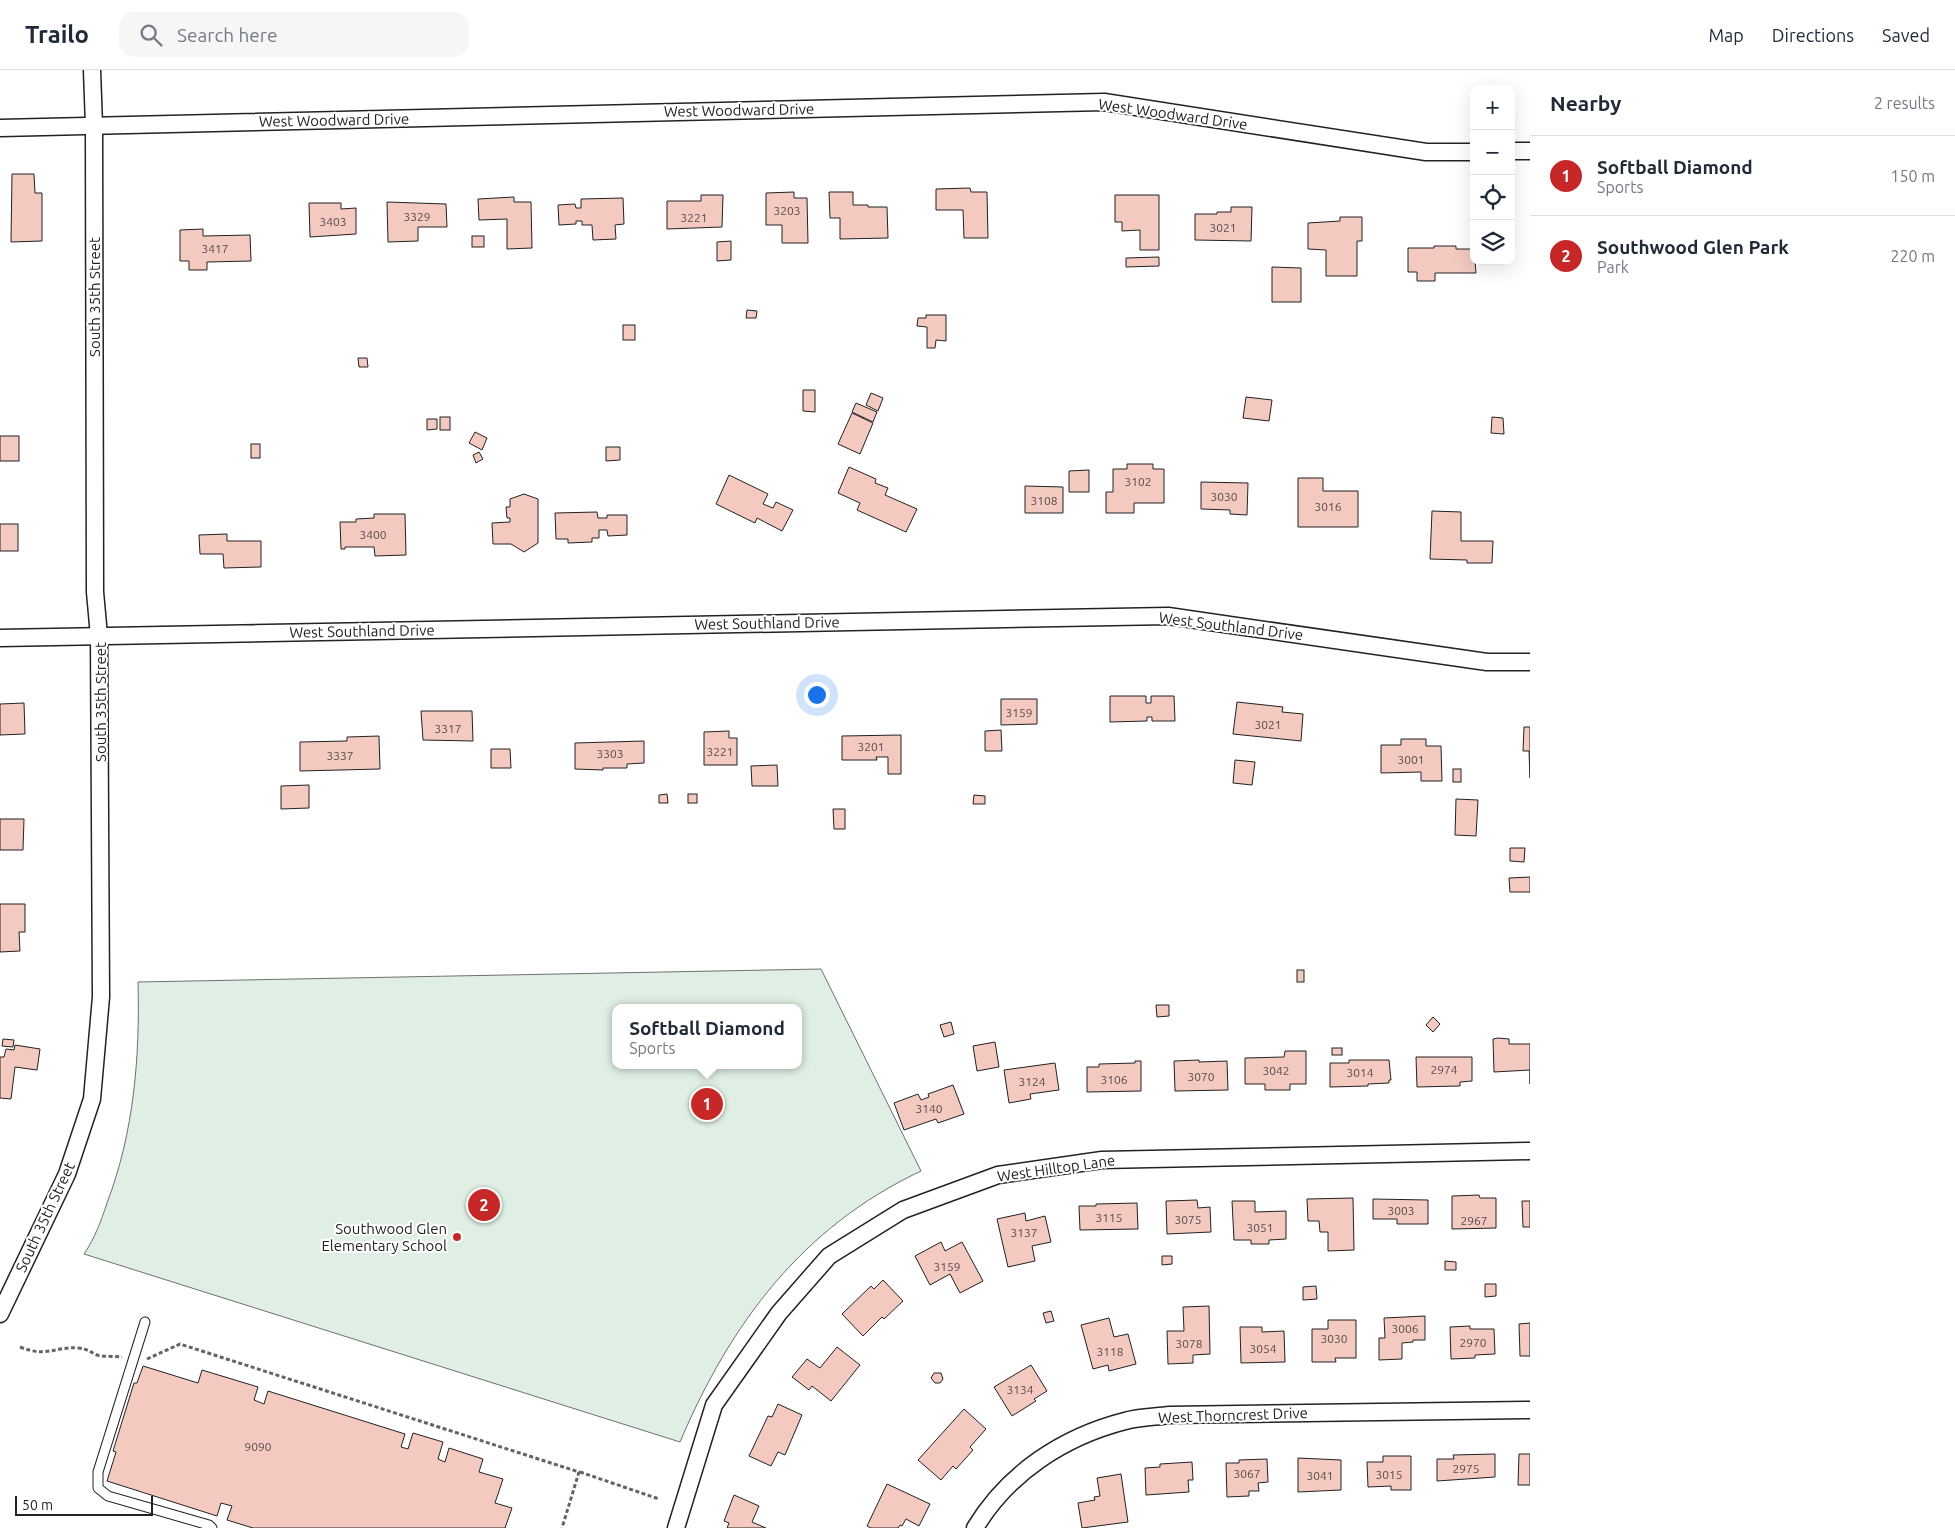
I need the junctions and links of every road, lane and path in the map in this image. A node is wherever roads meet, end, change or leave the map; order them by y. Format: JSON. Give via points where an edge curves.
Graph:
{"nodes":[{"id":1,"x":92,"y":70,"type":"edge"},
{"id":2,"x":94,"y":126,"type":"junction"},
{"id":3,"x":0,"y":128,"type":"edge"},
{"id":4,"x":1515,"y":151,"type":"edge"},
{"id":5,"x":1530,"y":151,"type":"edge"},
{"id":6,"x":1470,"y":152,"type":"edge"},
{"id":7,"x":100,"y":636,"type":"junction"},
{"id":8,"x":0,"y":638,"type":"edge"},
{"id":9,"x":1530,"y":662,"type":"edge"},
{"id":10,"x":1530,"y":1151,"type":"edge"},
{"id":11,"x":0,"y":1314,"type":"edge"},
{"id":12,"x":145,"y":1322,"type":"dead end"},
{"id":13,"x":20,"y":1347,"type":"dead end"},
{"id":14,"x":97,"y":1355,"type":"dead end"},
{"id":15,"x":143,"y":1362,"type":"dead end"},
{"id":16,"x":1530,"y":1410,"type":"edge"},
{"id":17,"x":579,"y":1472,"type":"junction"},
{"id":18,"x":659,"y":1499,"type":"dead end"},
{"id":19,"x":212,"y":1528,"type":"edge"},
{"id":20,"x":562,"y":1528,"type":"edge"},
{"id":21,"x":676,"y":1528,"type":"edge"},
{"id":22,"x":975,"y":1528,"type":"edge"}],
"edges":[{"from":1,"to":2,"type":"street","name":"South 35th Street"},
{"from":2,"to":3,"type":"street","name":"West Woodward Drive"},
{"from":2,"to":6,"type":"street","name":"West Woodward Drive","via":[[1104,102],[1426,152]]},
{"from":2,"to":7,"type":"street","name":"South 35th Street","via":[[95,592]]},
{"from":4,"to":5,"type":"street"},
{"from":7,"to":8,"type":"street","name":"West Southland Drive"},
{"from":7,"to":9,"type":"street","name":"West Southland Drive","via":[[1168,616],[1488,662]]},
{"from":7,"to":11,"type":"street","name":"South 35th Street","via":[[101,997],[92,1099],[67,1174]]},
{"from":10,"to":21,"type":"street","name":"West Hilltop Lane","via":[[1102,1160],[998,1175],[903,1210],[829,1256],[779,1313],[714,1405]]},
{"from":12,"to":19,"type":"lane","via":[[98,1472],[98,1488],[108,1496]]},
{"from":13,"to":14,"type":"path","via":[[40,1353],[89,1349]]},
{"from":15,"to":17,"type":"path","via":[[180,1344]]},
{"from":16,"to":22,"type":"street","name":"West Thorncrest Drive","via":[[1170,1415],[1126,1421],[1086,1433],[1023,1470],[999,1495]]},
{"from":17,"to":18,"type":"path"},
{"from":17,"to":20,"type":"path"}]}
